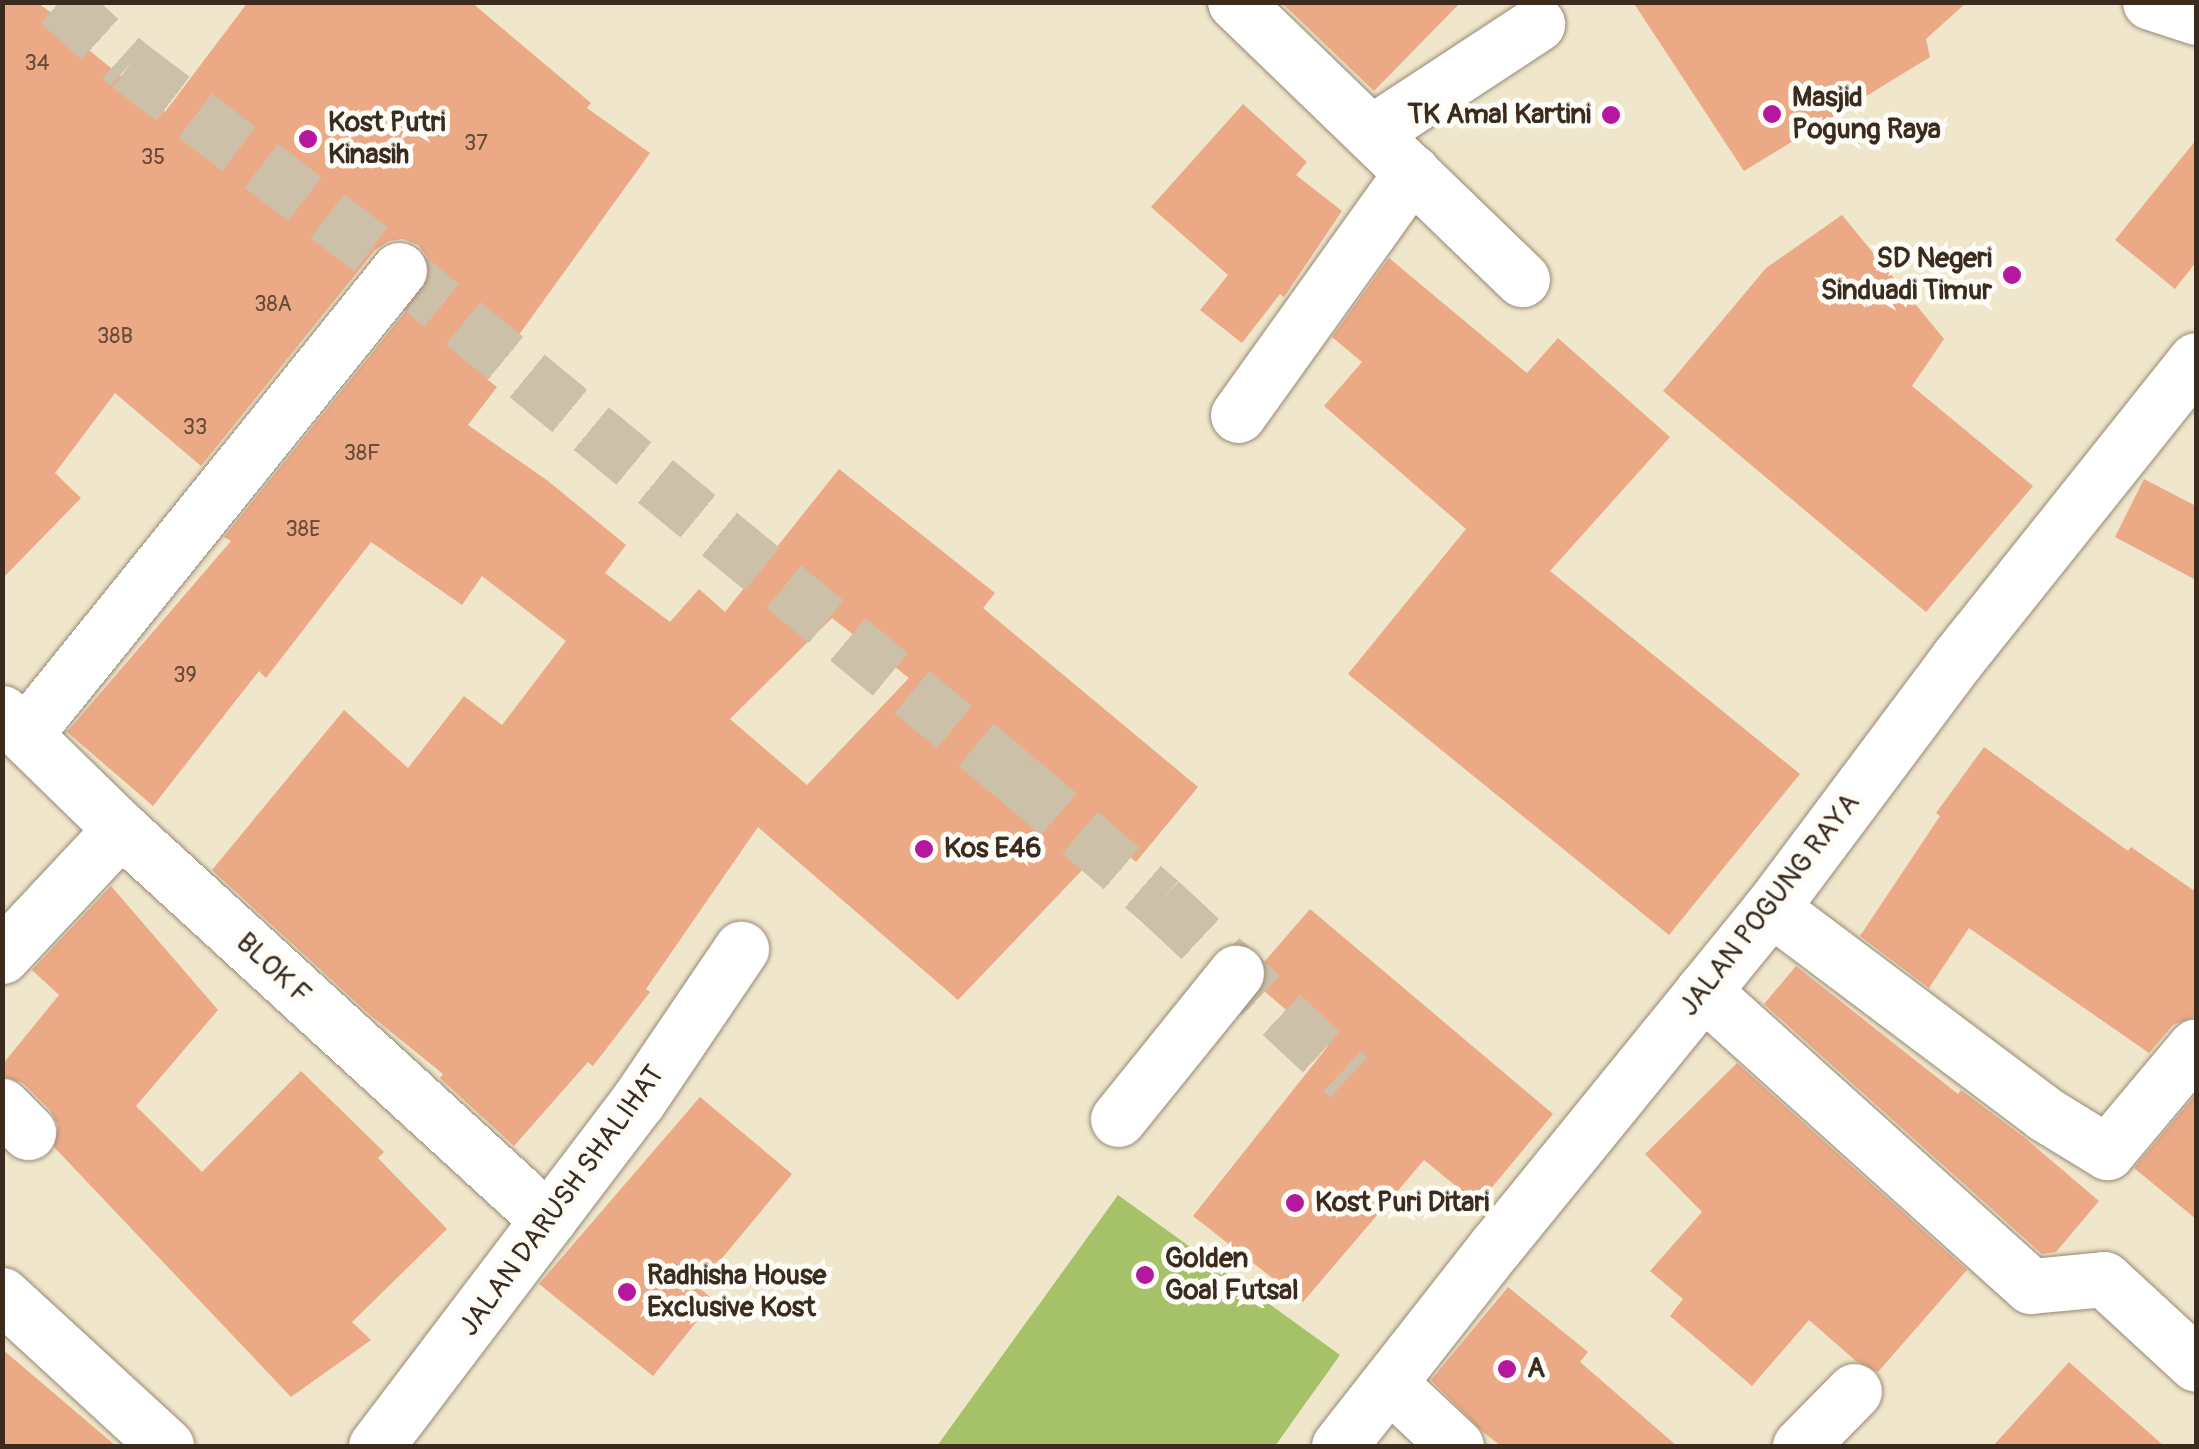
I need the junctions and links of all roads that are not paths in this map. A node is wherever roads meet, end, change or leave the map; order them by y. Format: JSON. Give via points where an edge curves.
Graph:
{"nodes":[{"id":1,"x":1235,"y":2,"type":"edge"},
{"id":2,"x":2150,"y":2,"type":"edge"},
{"id":3,"x":2196,"y":16,"type":"edge"},
{"id":4,"x":1537,"y":24,"type":"dead end"},
{"id":5,"x":1371,"y":133,"type":"junction"},
{"id":6,"x":1412,"y":172,"type":"junction"},
{"id":7,"x":399,"y":270,"type":"dead end"},
{"id":8,"x":1522,"y":279,"type":"dead end"},
{"id":9,"x":2194,"y":368,"type":"edge"},
{"id":10,"x":1238,"y":416,"type":"dead end"},
{"id":11,"x":14,"y":723,"type":"edge"},
{"id":12,"x":121,"y":829,"type":"junction"},
{"id":13,"x":1771,"y":908,"type":"junction"},
{"id":14,"x":742,"y":950,"type":"dead end"},
{"id":15,"x":2,"y":956,"type":"edge"},
{"id":16,"x":1236,"y":973,"type":"dead end"},
{"id":17,"x":1704,"y":992,"type":"junction"},
{"id":18,"x":2196,"y":1046,"type":"edge"},
{"id":19,"x":1118,"y":1119,"type":"dead end"},
{"id":20,"x":548,"y":1220,"type":"junction"},
{"id":21,"x":2,"y":1295,"type":"edge"},
{"id":22,"x":2196,"y":1364,"type":"edge"},
{"id":23,"x":1389,"y":1383,"type":"junction"},
{"id":24,"x":1854,"y":1391,"type":"dead end"},
{"id":25,"x":166,"y":1446,"type":"edge"},
{"id":26,"x":376,"y":1446,"type":"edge"},
{"id":27,"x":1340,"y":1446,"type":"edge"},
{"id":28,"x":1456,"y":1446,"type":"edge"},
{"id":29,"x":1800,"y":1446,"type":"edge"}],
"edges":[{"from":1,"to":5,"type":"street"},
{"from":2,"to":3,"type":"street"},
{"from":4,"to":5,"type":"street"},
{"from":5,"to":6,"type":"street"},
{"from":6,"to":8,"type":"street"},
{"from":6,"to":10,"type":"street"},
{"from":7,"to":11,"type":"street"},
{"from":9,"to":13,"type":"street","name":"JALAN POGUNG RAYA","via":[[1958,658]]},
{"from":11,"to":12,"type":"street","name":"BLOK F"},
{"from":12,"to":15,"type":"street"},
{"from":12,"to":20,"type":"street","name":"BLOK F"},
{"from":13,"to":17,"type":"street","name":"JALAN POGUNG RAYA"},
{"from":13,"to":18,"type":"street","via":[[2045,1114],[2108,1152]]},
{"from":14,"to":20,"type":"street","name":"JALAN DARUSH SHALIHAT"},
{"from":16,"to":19,"type":"street"},
{"from":17,"to":22,"type":"street","via":[[2031,1286],[2104,1279]]},
{"from":17,"to":23,"type":"street","name":"JALAN POGUNG RAYA"},
{"from":20,"to":26,"type":"street","name":"JALAN DARUSH SHALIHAT"},
{"from":21,"to":25,"type":"street"},
{"from":23,"to":27,"type":"street","name":"JALAN POGUNG RAYA"},
{"from":23,"to":28,"type":"street"},
{"from":24,"to":29,"type":"street"}]}
